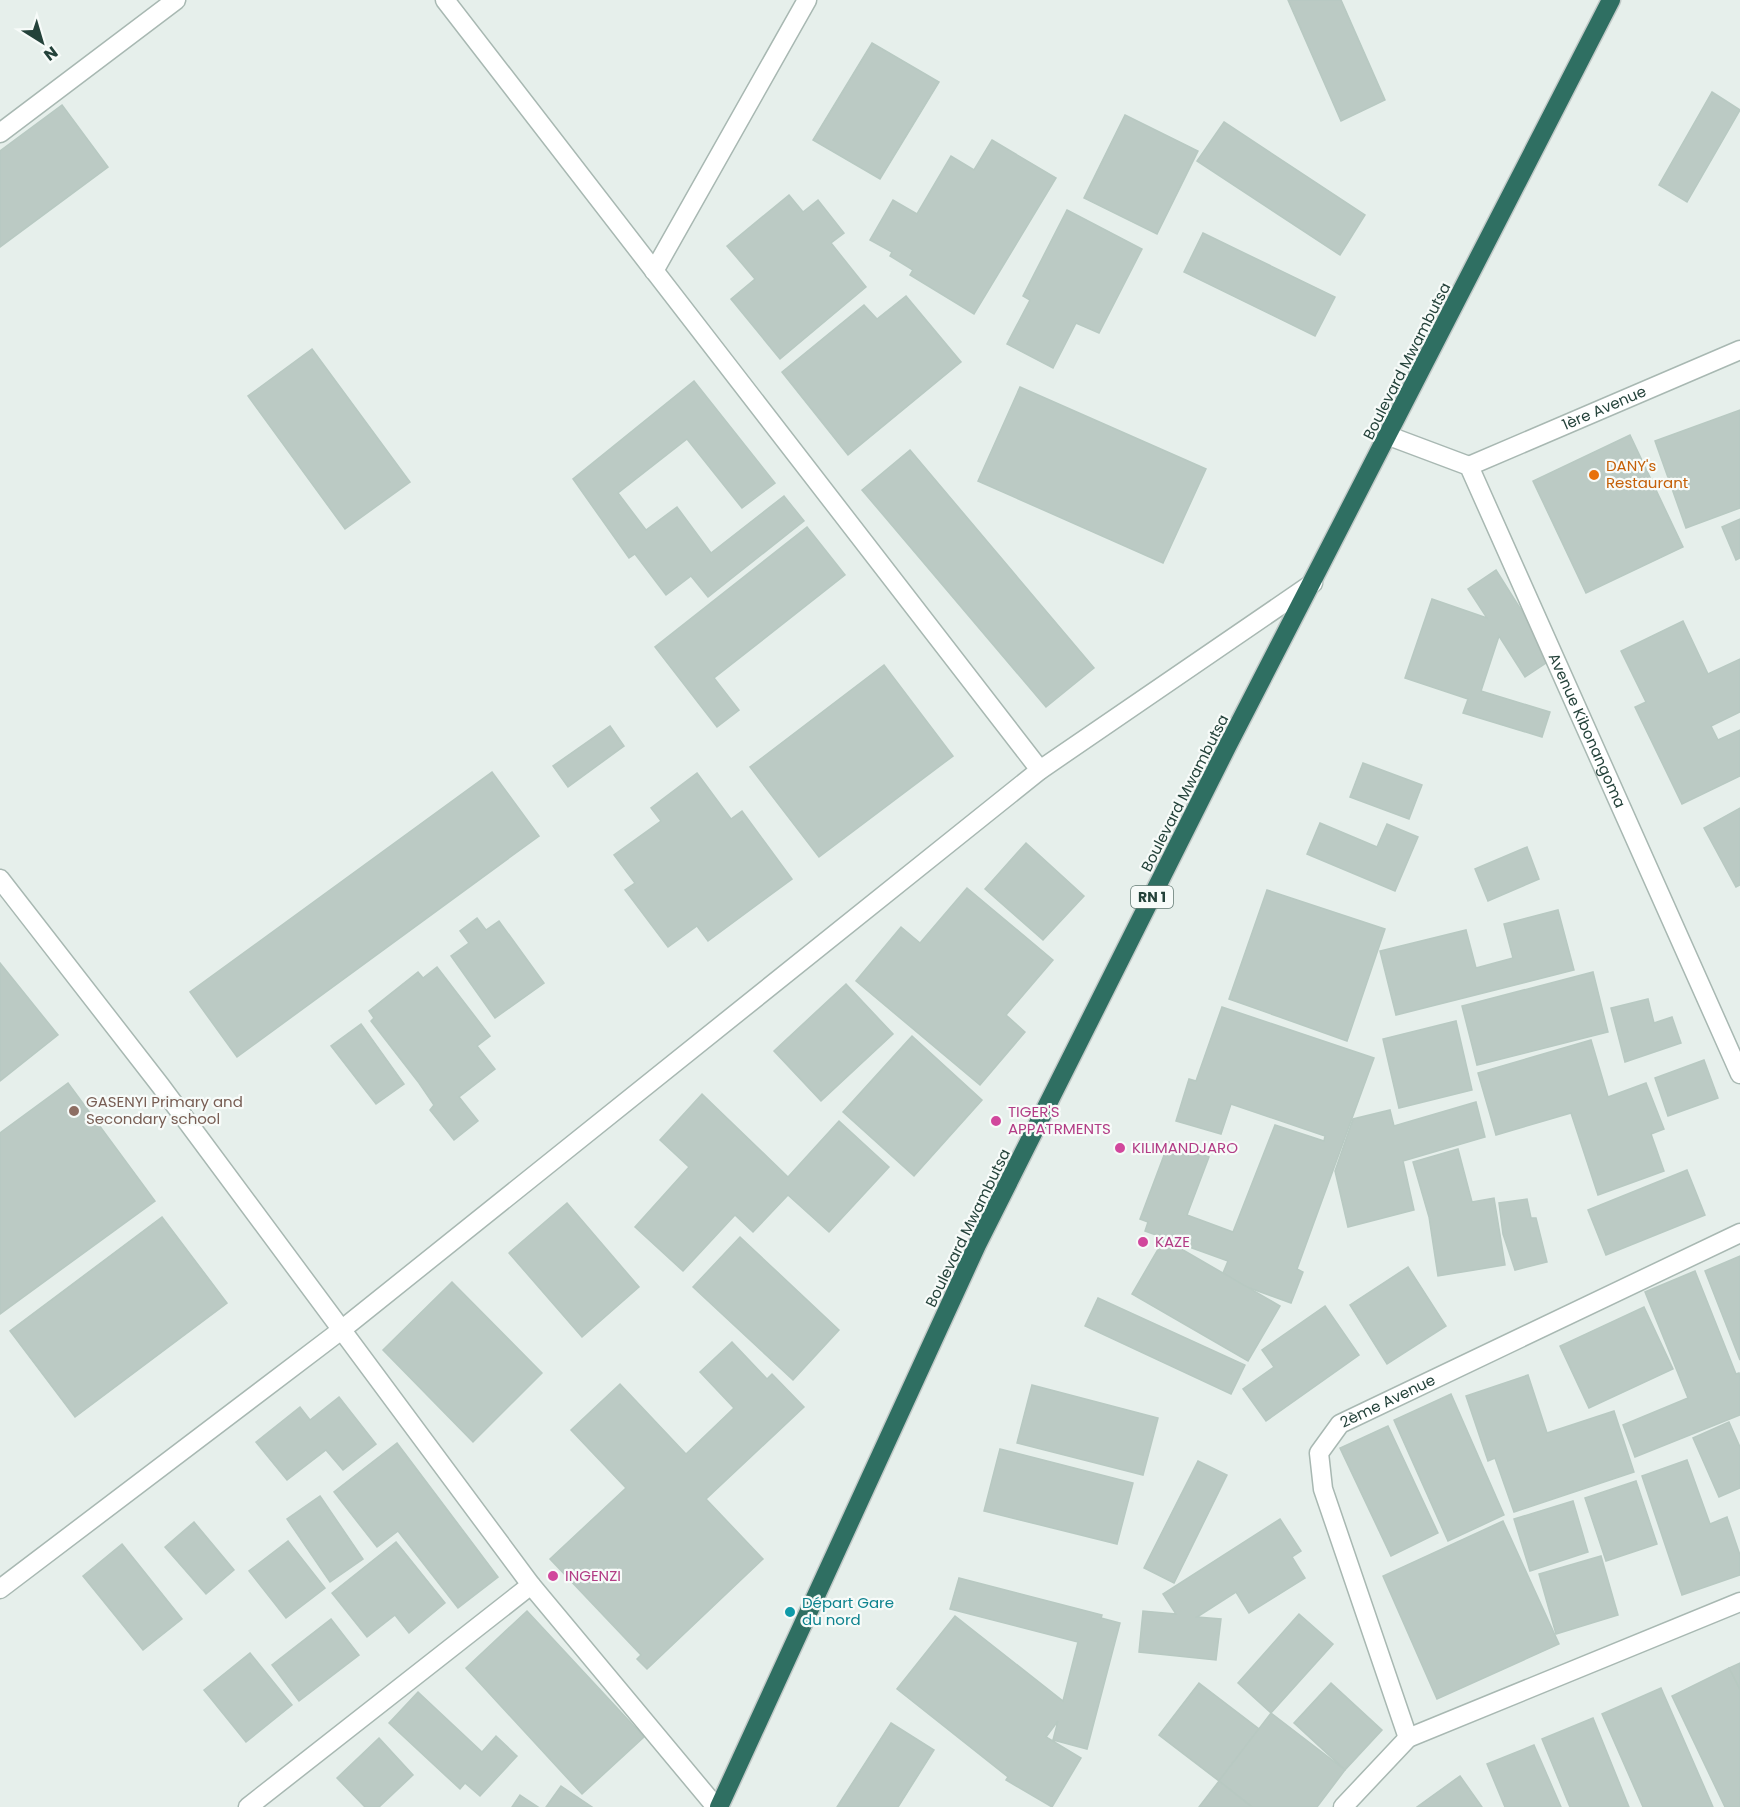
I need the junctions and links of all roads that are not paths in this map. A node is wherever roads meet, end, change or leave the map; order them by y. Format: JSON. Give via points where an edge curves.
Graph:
{"nodes":[{"id":1,"x":176,"y":0,"type":"edge"},
{"id":2,"x":445,"y":0,"type":"edge"},
{"id":3,"x":807,"y":0,"type":"edge"},
{"id":4,"x":1611,"y":0,"type":"edge"},
{"id":5,"x":0,"y":133,"type":"edge"},
{"id":6,"x":654,"y":271,"type":"junction"},
{"id":7,"x":1740,"y":350,"type":"edge"},
{"id":8,"x":1389,"y":436,"type":"junction"},
{"id":9,"x":1469,"y":466,"type":"junction"},
{"id":10,"x":1313,"y":583,"type":"junction"},
{"id":11,"x":1040,"y":770,"type":"junction"},
{"id":12,"x":0,"y":879,"type":"edge"},
{"id":13,"x":1740,"y":1074,"type":"edge"},
{"id":14,"x":1740,"y":1233,"type":"edge"},
{"id":15,"x":340,"y":1331,"type":"junction"},
{"id":16,"x":531,"y":1585,"type":"junction"},
{"id":17,"x":0,"y":1590,"type":"edge"},
{"id":18,"x":1740,"y":1602,"type":"edge"},
{"id":19,"x":1408,"y":1738,"type":"junction"},
{"id":20,"x":248,"y":1807,"type":"edge"},
{"id":21,"x":717,"y":1807,"type":"edge"},
{"id":22,"x":1344,"y":1807,"type":"edge"}],
"edges":[{"from":1,"to":5,"type":"street"},
{"from":2,"to":6,"type":"street"},
{"from":3,"to":6,"type":"street"},
{"from":4,"to":8,"type":"highway","name":"Boulevard Mwambutsa","number":"RN 1"},
{"from":6,"to":11,"type":"street"},
{"from":7,"to":9,"type":"street","name":"1ère Avenue"},
{"from":8,"to":9,"type":"street"},
{"from":8,"to":10,"type":"highway","name":"Boulevard Mwambutsa","number":"RN 1"},
{"from":9,"to":13,"type":"street","name":"Avenue Kibonangoma"},
{"from":10,"to":11,"type":"street"},
{"from":10,"to":21,"type":"highway","name":"Boulevard Mwambutsa","number":"RN 1","via":[[977,1245]]},
{"from":11,"to":15,"type":"street"},
{"from":12,"to":15,"type":"street","via":[[139,1056]]},
{"from":14,"to":19,"type":"street","name":"2ème Avenue","via":[[1341,1424],[1319,1453],[1323,1489]]},
{"from":15,"to":16,"type":"street"},
{"from":15,"to":17,"type":"street"},
{"from":16,"to":20,"type":"street"},
{"from":16,"to":21,"type":"street"},
{"from":18,"to":19,"type":"street"},
{"from":19,"to":22,"type":"street"}]}
